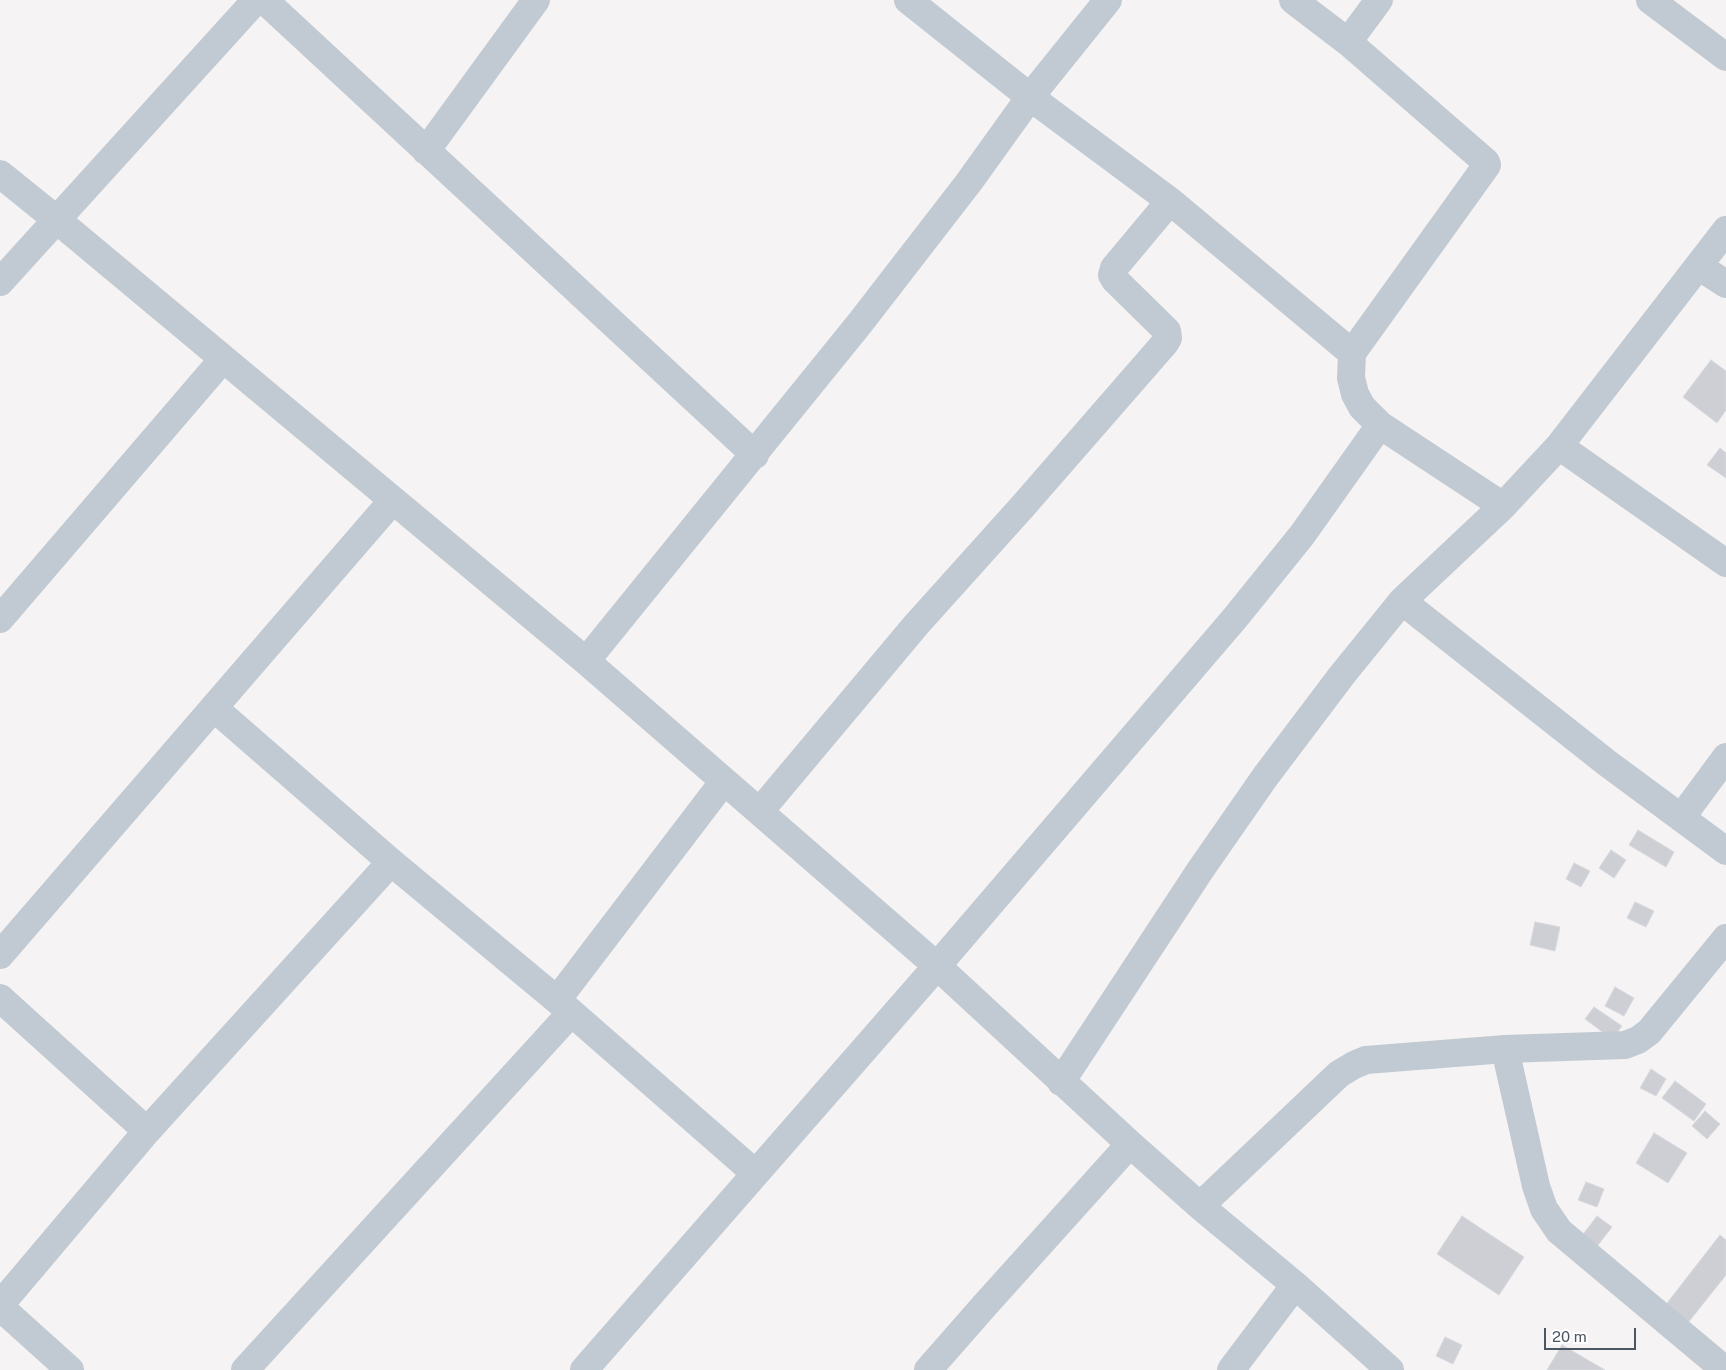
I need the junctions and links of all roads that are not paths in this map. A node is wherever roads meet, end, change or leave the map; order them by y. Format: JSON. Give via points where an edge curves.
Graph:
{"nodes":[{"id":1,"x":256,"y":0,"type":"edge"},
{"id":2,"x":264,"y":0,"type":"edge"},
{"id":3,"x":536,"y":0,"type":"edge"},
{"id":4,"x":908,"y":0,"type":"edge"},
{"id":5,"x":1108,"y":0,"type":"edge"},
{"id":6,"x":1294,"y":0,"type":"edge"},
{"id":7,"x":1380,"y":0,"type":"edge"},
{"id":8,"x":1650,"y":0,"type":"edge"},
{"id":9,"x":1348,"y":42,"type":"junction"},
{"id":10,"x":1726,"y":57,"type":"edge"},
{"id":11,"x":1030,"y":97,"type":"junction"},
{"id":12,"x":426,"y":151,"type":"junction"},
{"id":13,"x":0,"y":174,"type":"edge"},
{"id":14,"x":1170,"y":201,"type":"junction"},
{"id":15,"x":57,"y":220,"type":"junction"},
{"id":16,"x":1726,"y":230,"type":"edge"},
{"id":17,"x":1698,"y":266,"type":"junction"},
{"id":18,"x":0,"y":282,"type":"edge"},
{"id":19,"x":1726,"y":284,"type":"edge"},
{"id":20,"x":1352,"y":353,"type":"junction"},
{"id":21,"x":223,"y":358,"type":"junction"},
{"id":22,"x":1380,"y":425,"type":"junction"},
{"id":23,"x":1559,"y":446,"type":"junction"},
{"id":24,"x":755,"y":455,"type":"junction"},
{"id":25,"x":393,"y":500,"type":"junction"},
{"id":26,"x":1503,"y":506,"type":"junction"},
{"id":27,"x":1726,"y":563,"type":"edge"},
{"id":28,"x":1402,"y":601,"type":"junction"},
{"id":29,"x":0,"y":618,"type":"edge"},
{"id":30,"x":586,"y":660,"type":"junction"},
{"id":31,"x":214,"y":708,"type":"junction"},
{"id":32,"x":1726,"y":757,"type":"edge"},
{"id":33,"x":724,"y":781,"type":"junction"},
{"id":34,"x":760,"y":812,"type":"junction"},
{"id":35,"x":1681,"y":818,"type":"junction"},
{"id":36,"x":1726,"y":851,"type":"edge"},
{"id":37,"x":391,"y":862,"type":"junction"},
{"id":38,"x":1726,"y":938,"type":"edge"},
{"id":39,"x":0,"y":956,"type":"edge"},
{"id":40,"x":937,"y":966,"type":"junction"},
{"id":41,"x":0,"y":998,"type":"edge"},
{"id":42,"x":564,"y":1007,"type":"junction"},
{"id":43,"x":1505,"y":1049,"type":"junction"},
{"id":44,"x":1061,"y":1082,"type":"junction"},
{"id":45,"x":147,"y":1131,"type":"junction"},
{"id":46,"x":1130,"y":1144,"type":"junction"},
{"id":47,"x":755,"y":1173,"type":"junction"},
{"id":48,"x":1200,"y":1206,"type":"junction"},
{"id":49,"x":1295,"y":1285,"type":"junction"},
{"id":50,"x":0,"y":1306,"type":"edge"},
{"id":51,"x":70,"y":1370,"type":"edge"},
{"id":52,"x":245,"y":1370,"type":"edge"},
{"id":53,"x":584,"y":1370,"type":"edge"},
{"id":54,"x":928,"y":1370,"type":"edge"},
{"id":55,"x":1231,"y":1370,"type":"edge"},
{"id":56,"x":1390,"y":1370,"type":"edge"},
{"id":57,"x":1726,"y":1370,"type":"edge"}],
"edges":[{"from":1,"to":15,"type":"street"},
{"from":2,"to":12,"type":"street"},
{"from":3,"to":12,"type":"street"},
{"from":4,"to":11,"type":"street"},
{"from":5,"to":11,"type":"street"},
{"from":6,"to":9,"type":"street"},
{"from":7,"to":9,"type":"street"},
{"from":8,"to":10,"type":"street"},
{"from":9,"to":20,"type":"street","via":[[1487,165]]},
{"from":11,"to":14,"type":"street"},
{"from":11,"to":24,"type":"street","via":[[969,182]]},
{"from":12,"to":24,"type":"street"},
{"from":13,"to":15,"type":"street"},
{"from":14,"to":20,"type":"street"},
{"from":14,"to":34,"type":"street","via":[[1114,268],[1112,275],[1167,332],[1165,343],[916,625]]},
{"from":15,"to":18,"type":"street"},
{"from":15,"to":21,"type":"street"},
{"from":16,"to":17,"type":"street"},
{"from":17,"to":19,"type":"street"},
{"from":17,"to":23,"type":"street"},
{"from":20,"to":22,"type":"street","via":[[1355,394],[1362,407]]},
{"from":21,"to":25,"type":"street"},
{"from":21,"to":29,"type":"street"},
{"from":22,"to":26,"type":"street"},
{"from":22,"to":40,"type":"street","via":[[1302,535],[1235,618]]},
{"from":23,"to":26,"type":"street"},
{"from":23,"to":27,"type":"street"},
{"from":24,"to":30,"type":"street"},
{"from":25,"to":30,"type":"street"},
{"from":25,"to":31,"type":"street"},
{"from":26,"to":28,"type":"street"},
{"from":28,"to":35,"type":"street"},
{"from":28,"to":44,"type":"street","via":[[1265,777]]},
{"from":30,"to":33,"type":"street"},
{"from":31,"to":37,"type":"street"},
{"from":31,"to":39,"type":"street"},
{"from":32,"to":35,"type":"street"},
{"from":33,"to":34,"type":"street"},
{"from":33,"to":42,"type":"street"},
{"from":34,"to":40,"type":"street"},
{"from":35,"to":36,"type":"street"},
{"from":37,"to":42,"type":"street"},
{"from":37,"to":45,"type":"street"},
{"from":38,"to":43,"type":"street","via":[[1650,1032],[1638,1040],[1625,1045]]},
{"from":40,"to":44,"type":"street"},
{"from":40,"to":47,"type":"street"},
{"from":41,"to":45,"type":"street"},
{"from":42,"to":47,"type":"street"},
{"from":42,"to":52,"type":"street"},
{"from":43,"to":48,"type":"street","via":[[1366,1060],[1354,1065],[1339,1074]]},
{"from":43,"to":57,"type":"street","via":[[1536,1186],[1544,1209],[1559,1231]]},
{"from":44,"to":46,"type":"street"},
{"from":45,"to":50,"type":"street"},
{"from":46,"to":48,"type":"street"},
{"from":46,"to":54,"type":"street"},
{"from":47,"to":53,"type":"street"},
{"from":48,"to":49,"type":"street"},
{"from":49,"to":55,"type":"street"},
{"from":49,"to":56,"type":"street"},
{"from":50,"to":51,"type":"street"}]}
